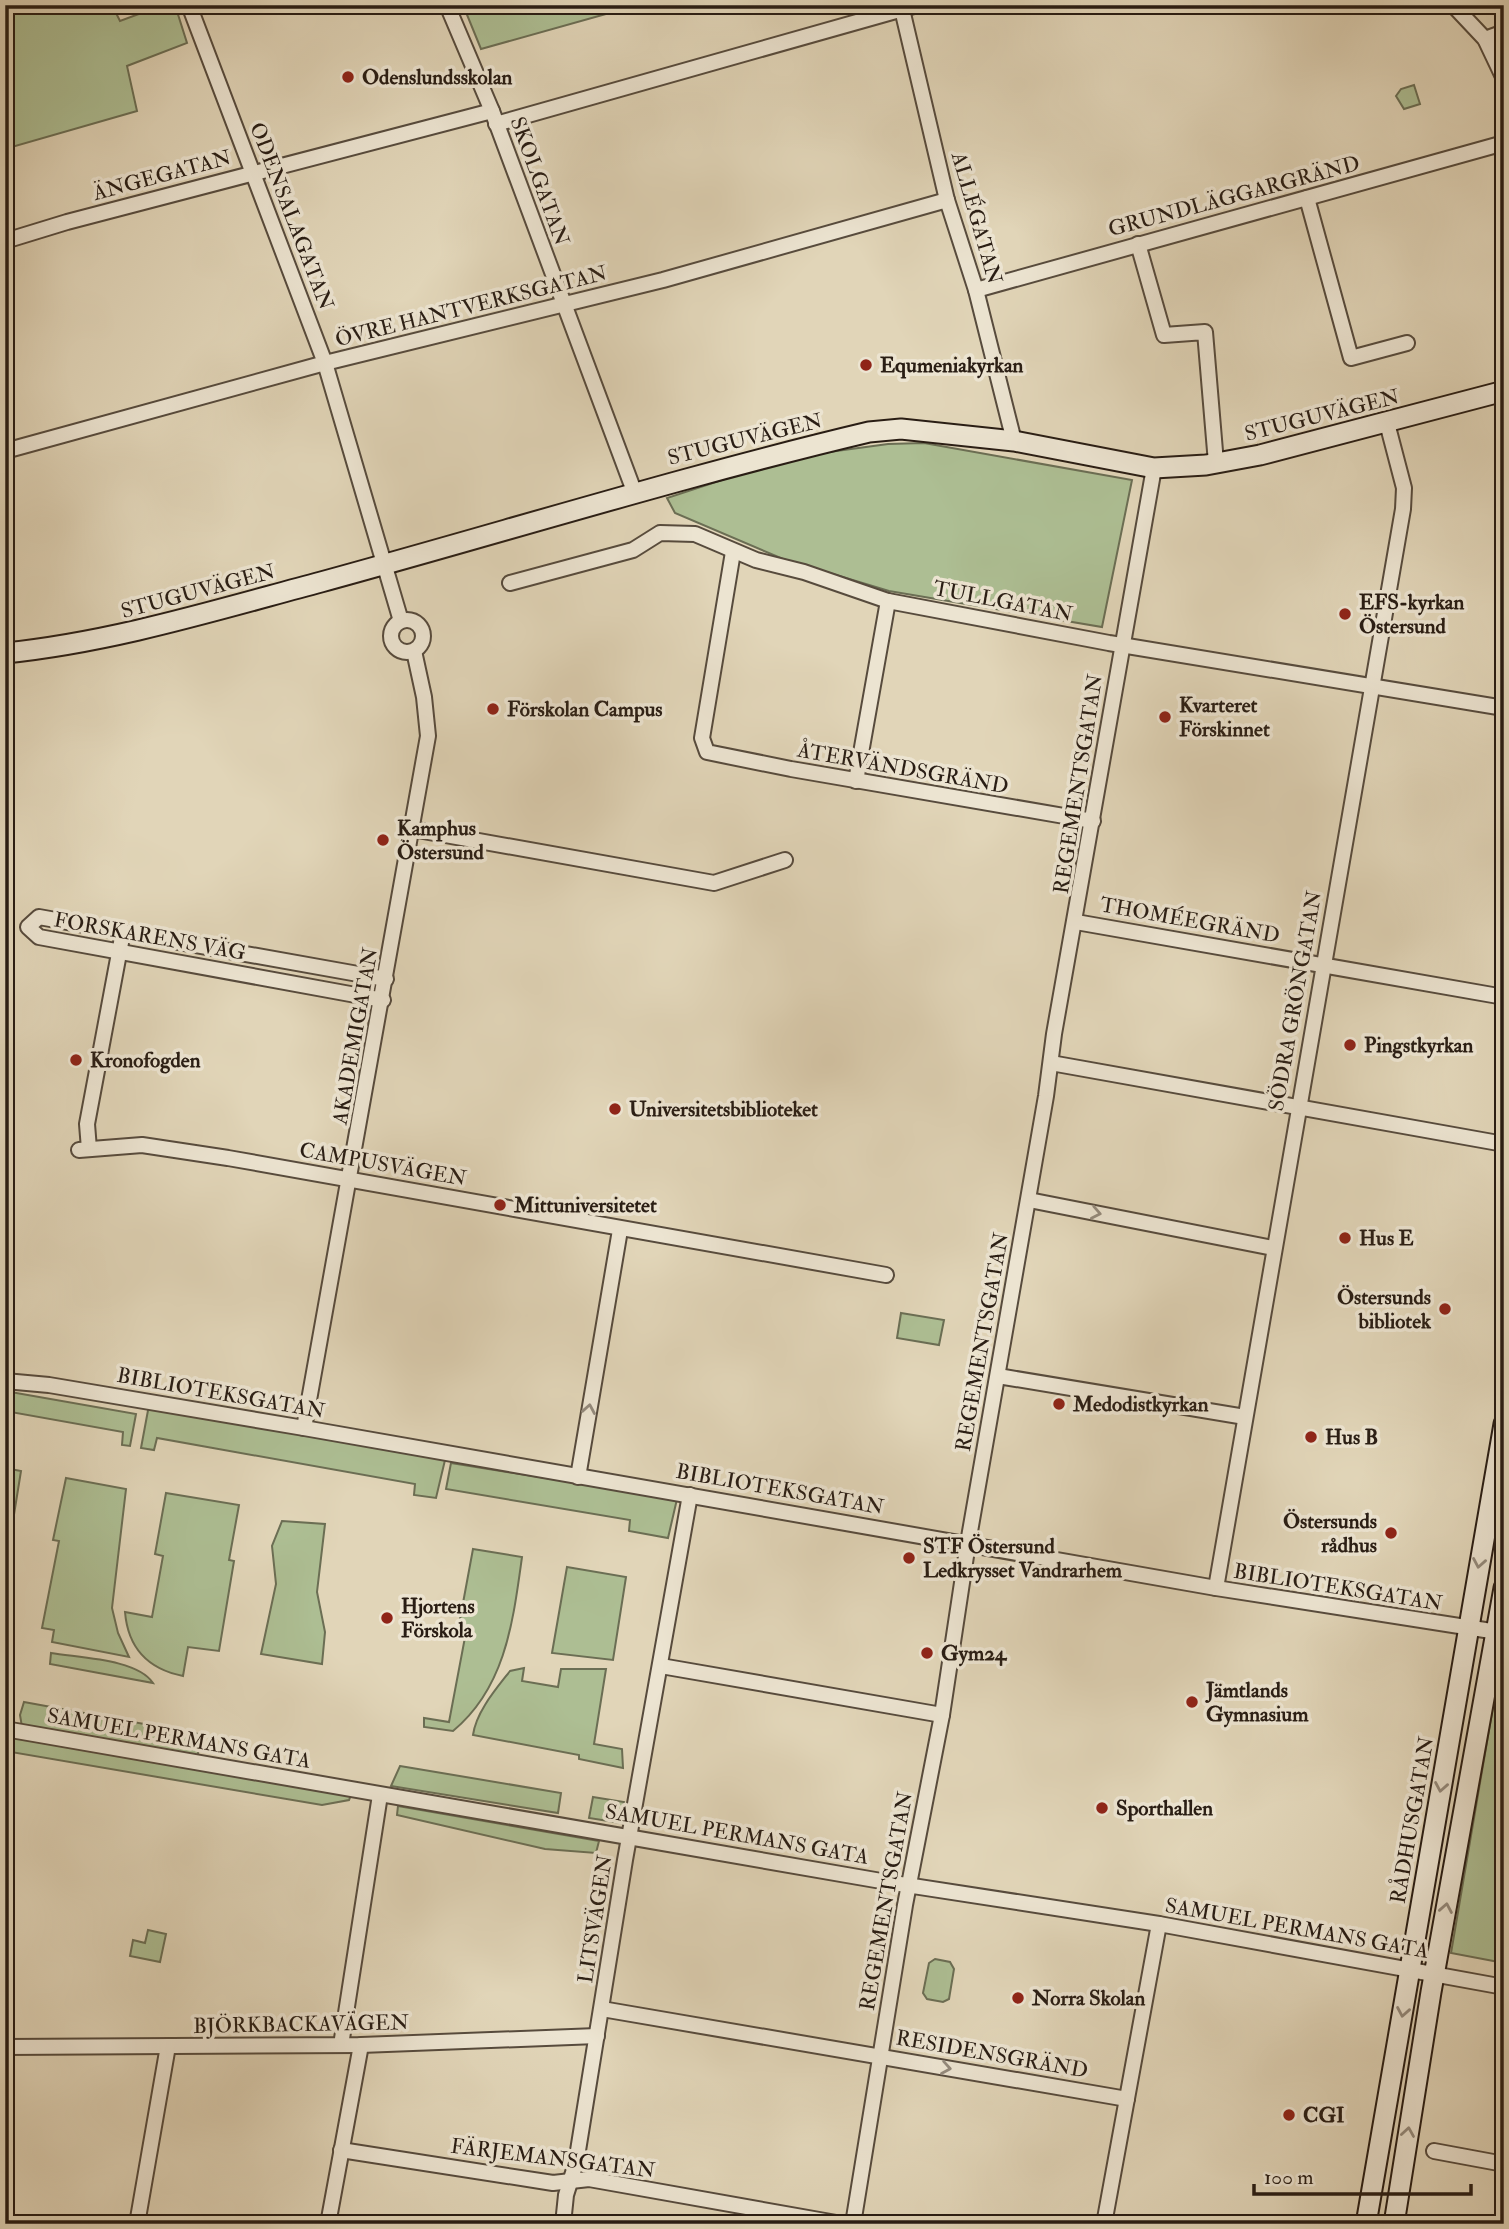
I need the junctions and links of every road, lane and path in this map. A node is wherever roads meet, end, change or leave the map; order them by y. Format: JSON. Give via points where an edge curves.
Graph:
{"nodes":[{"id":1,"x":189,"y":5,"type":"edge"},
{"id":2,"x":447,"y":5,"type":"edge"},
{"id":3,"x":917,"y":5,"type":"edge"},
{"id":4,"x":1453,"y":5,"type":"edge"},
{"id":5,"x":902,"y":7,"type":"edge"},
{"id":6,"x":1504,"y":32,"type":"edge"},
{"id":7,"x":1485,"y":39,"type":"junction"},
{"id":8,"x":1504,"y":79,"type":"edge"},
{"id":9,"x":494,"y":118,"type":"junction"},
{"id":10,"x":1504,"y":143,"type":"edge"},
{"id":11,"x":254,"y":173,"type":"junction"},
{"id":12,"x":1307,"y":198,"type":"junction"},
{"id":13,"x":947,"y":200,"type":"junction"},
{"id":14,"x":5,"y":241,"type":"edge"},
{"id":15,"x":1139,"y":244,"type":"junction"},
{"id":16,"x":976,"y":290,"type":"junction"},
{"id":17,"x":563,"y":304,"type":"junction"},
{"id":18,"x":1407,"y":343,"type":"dead end"},
{"id":19,"x":325,"y":363,"type":"junction"},
{"id":20,"x":1504,"y":391,"type":"edge"},
{"id":21,"x":1387,"y":423,"type":"junction"},
{"id":22,"x":1014,"y":441,"type":"junction"},
{"id":23,"x":5,"y":451,"type":"edge"},
{"id":24,"x":1216,"y":463,"type":"junction"},
{"id":25,"x":1154,"y":468,"type":"junction"},
{"id":26,"x":634,"y":491,"type":"junction"},
{"id":27,"x":733,"y":552,"type":"junction"},
{"id":28,"x":384,"y":565,"type":"junction"},
{"id":29,"x":510,"y":583,"type":"dead end"},
{"id":30,"x":888,"y":601,"type":"junction"},
{"id":31,"x":401,"y":621,"type":"junction"},
{"id":32,"x":1123,"y":645,"type":"junction"},
{"id":33,"x":414,"y":651,"type":"junction"},
{"id":34,"x":5,"y":653,"type":"edge"},
{"id":35,"x":1372,"y":687,"type":"junction"},
{"id":36,"x":1504,"y":708,"type":"edge"},
{"id":37,"x":856,"y":781,"type":"junction"},
{"id":38,"x":1093,"y":821,"type":"junction"},
{"id":39,"x":412,"y":829,"type":"junction"},
{"id":40,"x":785,"y":860,"type":"dead end"},
{"id":41,"x":1076,"y":922,"type":"junction"},
{"id":42,"x":123,"y":932,"type":"junction"},
{"id":43,"x":120,"y":952,"type":"junction"},
{"id":44,"x":300,"y":964,"type":"junction"},
{"id":45,"x":1324,"y":966,"type":"junction"},
{"id":46,"x":386,"y":979,"type":"junction"},
{"id":47,"x":296,"y":984,"type":"junction"},
{"id":48,"x":1504,"y":998,"type":"edge"},
{"id":49,"x":383,"y":1000,"type":"junction"},
{"id":50,"x":1051,"y":1063,"type":"junction"},
{"id":51,"x":1297,"y":1108,"type":"junction"},
{"id":52,"x":1504,"y":1144,"type":"edge"},
{"id":53,"x":351,"y":1179,"type":"junction"},
{"id":54,"x":1029,"y":1200,"type":"junction"},
{"id":55,"x":620,"y":1230,"type":"junction"},
{"id":56,"x":1273,"y":1248,"type":"junction"},
{"id":57,"x":886,"y":1275,"type":"dead end"},
{"id":58,"x":5,"y":1372,"type":"edge"},
{"id":59,"x":998,"y":1376,"type":"junction"},
{"id":60,"x":5,"y":1381,"type":"edge"},
{"id":61,"x":49,"y":1385,"type":"junction"},
{"id":62,"x":1245,"y":1417,"type":"junction"},
{"id":63,"x":1504,"y":1424,"type":"edge"},
{"id":64,"x":304,"y":1428,"type":"junction"},
{"id":65,"x":578,"y":1477,"type":"junction"},
{"id":66,"x":690,"y":1495,"type":"junction"},
{"id":67,"x":968,"y":1543,"type":"junction"},
{"id":68,"x":1216,"y":1588,"type":"junction"},
{"id":69,"x":1504,"y":1588,"type":"edge"},
{"id":70,"x":1467,"y":1628,"type":"junction"},
{"id":71,"x":1499,"y":1633,"type":"edge"},
{"id":72,"x":661,"y":1665,"type":"junction"},
{"id":73,"x":942,"y":1715,"type":"junction"},
{"id":74,"x":5,"y":1729,"type":"edge"},
{"id":75,"x":380,"y":1795,"type":"junction"},
{"id":76,"x":629,"y":1836,"type":"junction"},
{"id":77,"x":909,"y":1885,"type":"junction"},
{"id":78,"x":1159,"y":1924,"type":"junction"},
{"id":79,"x":1410,"y":1971,"type":"junction"},
{"id":80,"x":1434,"y":1975,"type":"junction"},
{"id":81,"x":1504,"y":1987,"type":"edge"},
{"id":82,"x":602,"y":2009,"type":"junction"},
{"id":83,"x":597,"y":2036,"type":"junction"},
{"id":84,"x":341,"y":2045,"type":"junction"},
{"id":85,"x":361,"y":2045,"type":"junction"},
{"id":86,"x":168,"y":2046,"type":"junction"},
{"id":87,"x":5,"y":2048,"type":"edge"},
{"id":88,"x":879,"y":2056,"type":"junction"},
{"id":89,"x":1127,"y":2099,"type":"junction"},
{"id":90,"x":341,"y":2150,"type":"junction"},
{"id":91,"x":1434,"y":2151,"type":"dead end"},
{"id":92,"x":1504,"y":2164,"type":"edge"},
{"id":93,"x":572,"y":2181,"type":"junction"},
{"id":94,"x":137,"y":2224,"type":"edge"},
{"id":95,"x":328,"y":2224,"type":"edge"},
{"id":96,"x":563,"y":2224,"type":"edge"},
{"id":97,"x":842,"y":2224,"type":"edge"},
{"id":98,"x":853,"y":2224,"type":"edge"},
{"id":99,"x":1104,"y":2224,"type":"edge"},
{"id":100,"x":1366,"y":2224,"type":"edge"},
{"id":101,"x":1394,"y":2224,"type":"edge"}],
"edges":[{"from":1,"to":11,"type":"street","name":"ODENSALAGATAN"},
{"from":2,"to":9,"type":"street","name":"SKOLGATAN"},
{"from":3,"to":5,"type":"street","name":"ÄNGEGATAN"},
{"from":4,"to":7,"type":"street"},
{"from":5,"to":9,"type":"street","name":"ÄNGEGATAN"},
{"from":5,"to":13,"type":"street","name":"ALLÉGATAN"},
{"from":6,"to":7,"type":"street"},
{"from":7,"to":8,"type":"street"},
{"from":9,"to":11,"type":"street","name":"ÄNGEGATAN"},
{"from":9,"to":17,"type":"street","name":"SKOLGATAN"},
{"from":10,"to":12,"type":"street","name":"GRUNDLÄGGARGRÄND"},
{"from":11,"to":14,"type":"street","name":"ÄNGEGATAN"},
{"from":11,"to":19,"type":"street","name":"ODENSALAGATAN"},
{"from":12,"to":15,"type":"street","name":"GRUNDLÄGGARGRÄND"},
{"from":12,"to":18,"type":"street","via":[[1351,358]]},
{"from":13,"to":16,"type":"street","name":"ALLÉGATAN"},
{"from":13,"to":17,"type":"street","name":"ÖVRE HANTVERKSGATAN"},
{"from":15,"to":16,"type":"street","name":"GRUNDLÄGGARGRÄND"},
{"from":15,"to":24,"type":"street","via":[[1164,335],[1205,332]]},
{"from":16,"to":22,"type":"street","name":"ALLÉGATAN"},
{"from":17,"to":19,"type":"street","name":"ÖVRE HANTVERKSGATAN"},
{"from":17,"to":26,"type":"street","name":"SKOLGATAN"},
{"from":19,"to":23,"type":"street","name":"ÖVRE HANTVERKSGATAN"},
{"from":19,"to":28,"type":"street","name":"ODENSALAGATAN"},
{"from":20,"to":21,"type":"main road","name":"STUGUVÄGEN"},
{"from":21,"to":24,"type":"main road","name":"STUGUVÄGEN"},
{"from":21,"to":35,"type":"street","name":"SÖDRA GRÖNGATAN","via":[[1404,488],[1403,509]]},
{"from":22,"to":25,"type":"main road","name":"STUGUVÄGEN"},
{"from":22,"to":26,"type":"main road","name":"STUGUVÄGEN","via":[[901,429],[869,432]]},
{"from":24,"to":25,"type":"main road","name":"STUGUVÄGEN"},
{"from":25,"to":32,"type":"street","name":"REGEMENTSGATAN"},
{"from":26,"to":28,"type":"main road","name":"STUGUVÄGEN"},
{"from":27,"to":29,"type":"street","name":"TULLGATAN","via":[[695,534],[660,533],[633,550]]},
{"from":27,"to":30,"type":"street","name":"TULLGATAN"},
{"from":27,"to":37,"type":"street","name":"ÅTERVÄNDSGRÄND","via":[[702,738],[707,752]]},
{"from":28,"to":31,"type":"street","name":"ODENSALAGATAN"},
{"from":28,"to":34,"type":"main road","name":"STUGUVÄGEN","via":[[117,636]]},
{"from":30,"to":32,"type":"street","name":"TULLGATAN"},
{"from":30,"to":37,"type":"street"},
{"from":31,"to":33,"type":"street","via":[[412,621],[423,632],[422,643]]},
{"from":31,"to":33,"type":"street","via":[[391,632],[392,642],[399,650]]},
{"from":32,"to":35,"type":"street","name":"TULLGATAN"},
{"from":32,"to":38,"type":"street","name":"REGEMENTSGATAN"},
{"from":33,"to":39,"type":"street","name":"AKADEMIGATAN","via":[[428,736]]},
{"from":35,"to":36,"type":"street","name":"TULLGATAN"},
{"from":35,"to":45,"type":"street","name":"SÖDRA GRÖNGATAN"},
{"from":37,"to":38,"type":"street","name":"ÅTERVÄNDSGRÄND"},
{"from":38,"to":41,"type":"street","name":"REGEMENTSGATAN"},
{"from":39,"to":40,"type":"street","via":[[714,883]]},
{"from":39,"to":46,"type":"street","name":"AKADEMIGATAN"},
{"from":41,"to":45,"type":"street","name":"THOMÉEGRÄND"},
{"from":41,"to":50,"type":"street","name":"REGEMENTSGATAN"},
{"from":42,"to":43,"type":"street"},
{"from":42,"to":43,"type":"street","name":"FORSKARENS VÄG","via":[[39,917],[28,927],[40,937]]},
{"from":42,"to":44,"type":"street","name":"FORSKARENS VÄG"},
{"from":43,"to":47,"type":"street","name":"FORSKARENS VÄG"},
{"from":43,"to":53,"type":"street","name":"CAMPUSVÄGEN","via":[[84,1150],[142,1145]]},
{"from":44,"to":46,"type":"street","name":"FORSKARENS VÄG"},
{"from":44,"to":47,"type":"street"},
{"from":45,"to":48,"type":"street","name":"THOMÉEGRÄND"},
{"from":45,"to":51,"type":"street","name":"SÖDRA GRÖNGATAN"},
{"from":46,"to":49,"type":"street","name":"AKADEMIGATAN"},
{"from":47,"to":49,"type":"street","name":"FORSKARENS VÄG"},
{"from":49,"to":53,"type":"street","name":"AKADEMIGATAN"},
{"from":50,"to":51,"type":"street"},
{"from":50,"to":54,"type":"street","name":"REGEMENTSGATAN"},
{"from":51,"to":52,"type":"street"},
{"from":51,"to":56,"type":"street","name":"SÖDRA GRÖNGATAN"},
{"from":53,"to":55,"type":"street","name":"CAMPUSVÄGEN"},
{"from":53,"to":64,"type":"street","name":"AKADEMIGATAN"},
{"from":54,"to":56,"type":"street","one_way":true},
{"from":54,"to":59,"type":"street","name":"REGEMENTSGATAN"},
{"from":55,"to":57,"type":"street","name":"CAMPUSVÄGEN"},
{"from":65,"to":55,"type":"street","one_way":true},
{"from":56,"to":62,"type":"street","name":"SÖDRA GRÖNGATAN"},
{"from":58,"to":61,"type":"street","name":"BIBLIOTEKSGATAN"},
{"from":59,"to":62,"type":"street"},
{"from":59,"to":67,"type":"street","name":"REGEMENTSGATAN"},
{"from":60,"to":61,"type":"street","name":"BIBLIOTEKSGATAN"},
{"from":61,"to":64,"type":"street","name":"BIBLIOTEKSGATAN"},
{"from":62,"to":68,"type":"street","name":"SÖDRA GRÖNGATAN"},
{"from":63,"to":70,"type":"main road","name":"RÅDHUSGATAN","one_way":true},
{"from":64,"to":65,"type":"street","name":"BIBLIOTEKSGATAN"},
{"from":65,"to":66,"type":"street","name":"BIBLIOTEKSGATAN"},
{"from":66,"to":67,"type":"street","name":"BIBLIOTEKSGATAN"},
{"from":66,"to":72,"type":"street","name":"LITSVÄGEN"},
{"from":67,"to":68,"type":"street","name":"BIBLIOTEKSGATAN"},
{"from":67,"to":73,"type":"street","name":"REGEMENTSGATAN"},
{"from":68,"to":70,"type":"street","name":"BIBLIOTEKSGATAN"},
{"from":69,"to":71,"type":"main road"},
{"from":70,"to":71,"type":"street","name":"BIBLIOTEKSGATAN"},
{"from":70,"to":79,"type":"main road","name":"RÅDHUSGATAN","one_way":true},
{"from":80,"to":71,"type":"main road","one_way":true},
{"from":72,"to":73,"type":"street"},
{"from":72,"to":76,"type":"street","name":"LITSVÄGEN"},
{"from":73,"to":77,"type":"street","name":"REGEMENTSGATAN"},
{"from":74,"to":75,"type":"street","name":"SAMUEL PERMANS GATA"},
{"from":75,"to":76,"type":"street","name":"SAMUEL PERMANS GATA"},
{"from":75,"to":84,"type":"street"},
{"from":76,"to":77,"type":"street","name":"SAMUEL PERMANS GATA"},
{"from":76,"to":82,"type":"street","name":"LITSVÄGEN"},
{"from":77,"to":78,"type":"street","name":"SAMUEL PERMANS GATA"},
{"from":77,"to":88,"type":"street","name":"REGEMENTSGATAN"},
{"from":78,"to":79,"type":"street","name":"SAMUEL PERMANS GATA"},
{"from":78,"to":89,"type":"street"},
{"from":79,"to":80,"type":"street","name":"SAMUEL PERMANS GATA"},
{"from":79,"to":100,"type":"main road","name":"RÅDHUSGATAN","one_way":true},
{"from":80,"to":81,"type":"street","name":"SAMUEL PERMANS GATA"},
{"from":101,"to":80,"type":"main road","one_way":true},
{"from":82,"to":83,"type":"street","name":"LITSVÄGEN"},
{"from":82,"to":88,"type":"street","name":"RESIDENSGRÄND"},
{"from":83,"to":85,"type":"street","name":"BJÖRKBACKAVÄGEN"},
{"from":83,"to":93,"type":"street","name":"LITSVÄGEN"},
{"from":84,"to":85,"type":"street","name":"BJÖRKBACKAVÄGEN"},
{"from":84,"to":86,"type":"street","name":"BJÖRKBACKAVÄGEN"},
{"from":85,"to":90,"type":"street"},
{"from":86,"to":87,"type":"street","name":"BJÖRKBACKAVÄGEN"},
{"from":86,"to":94,"type":"street"},
{"from":88,"to":89,"type":"street","name":"RESIDENSGRÄND","one_way":true},
{"from":88,"to":98,"type":"street","name":"REGEMENTSGATAN"},
{"from":89,"to":99,"type":"street"},
{"from":90,"to":93,"type":"street","name":"FÄRJEMANSGATAN","via":[[553,2183]]},
{"from":90,"to":95,"type":"street"},
{"from":91,"to":92,"type":"street"},
{"from":93,"to":96,"type":"street","name":"LITSVÄGEN"},
{"from":93,"to":97,"type":"street","name":"FÄRJEMANSGATAN","via":[[589,2179]]}]}
